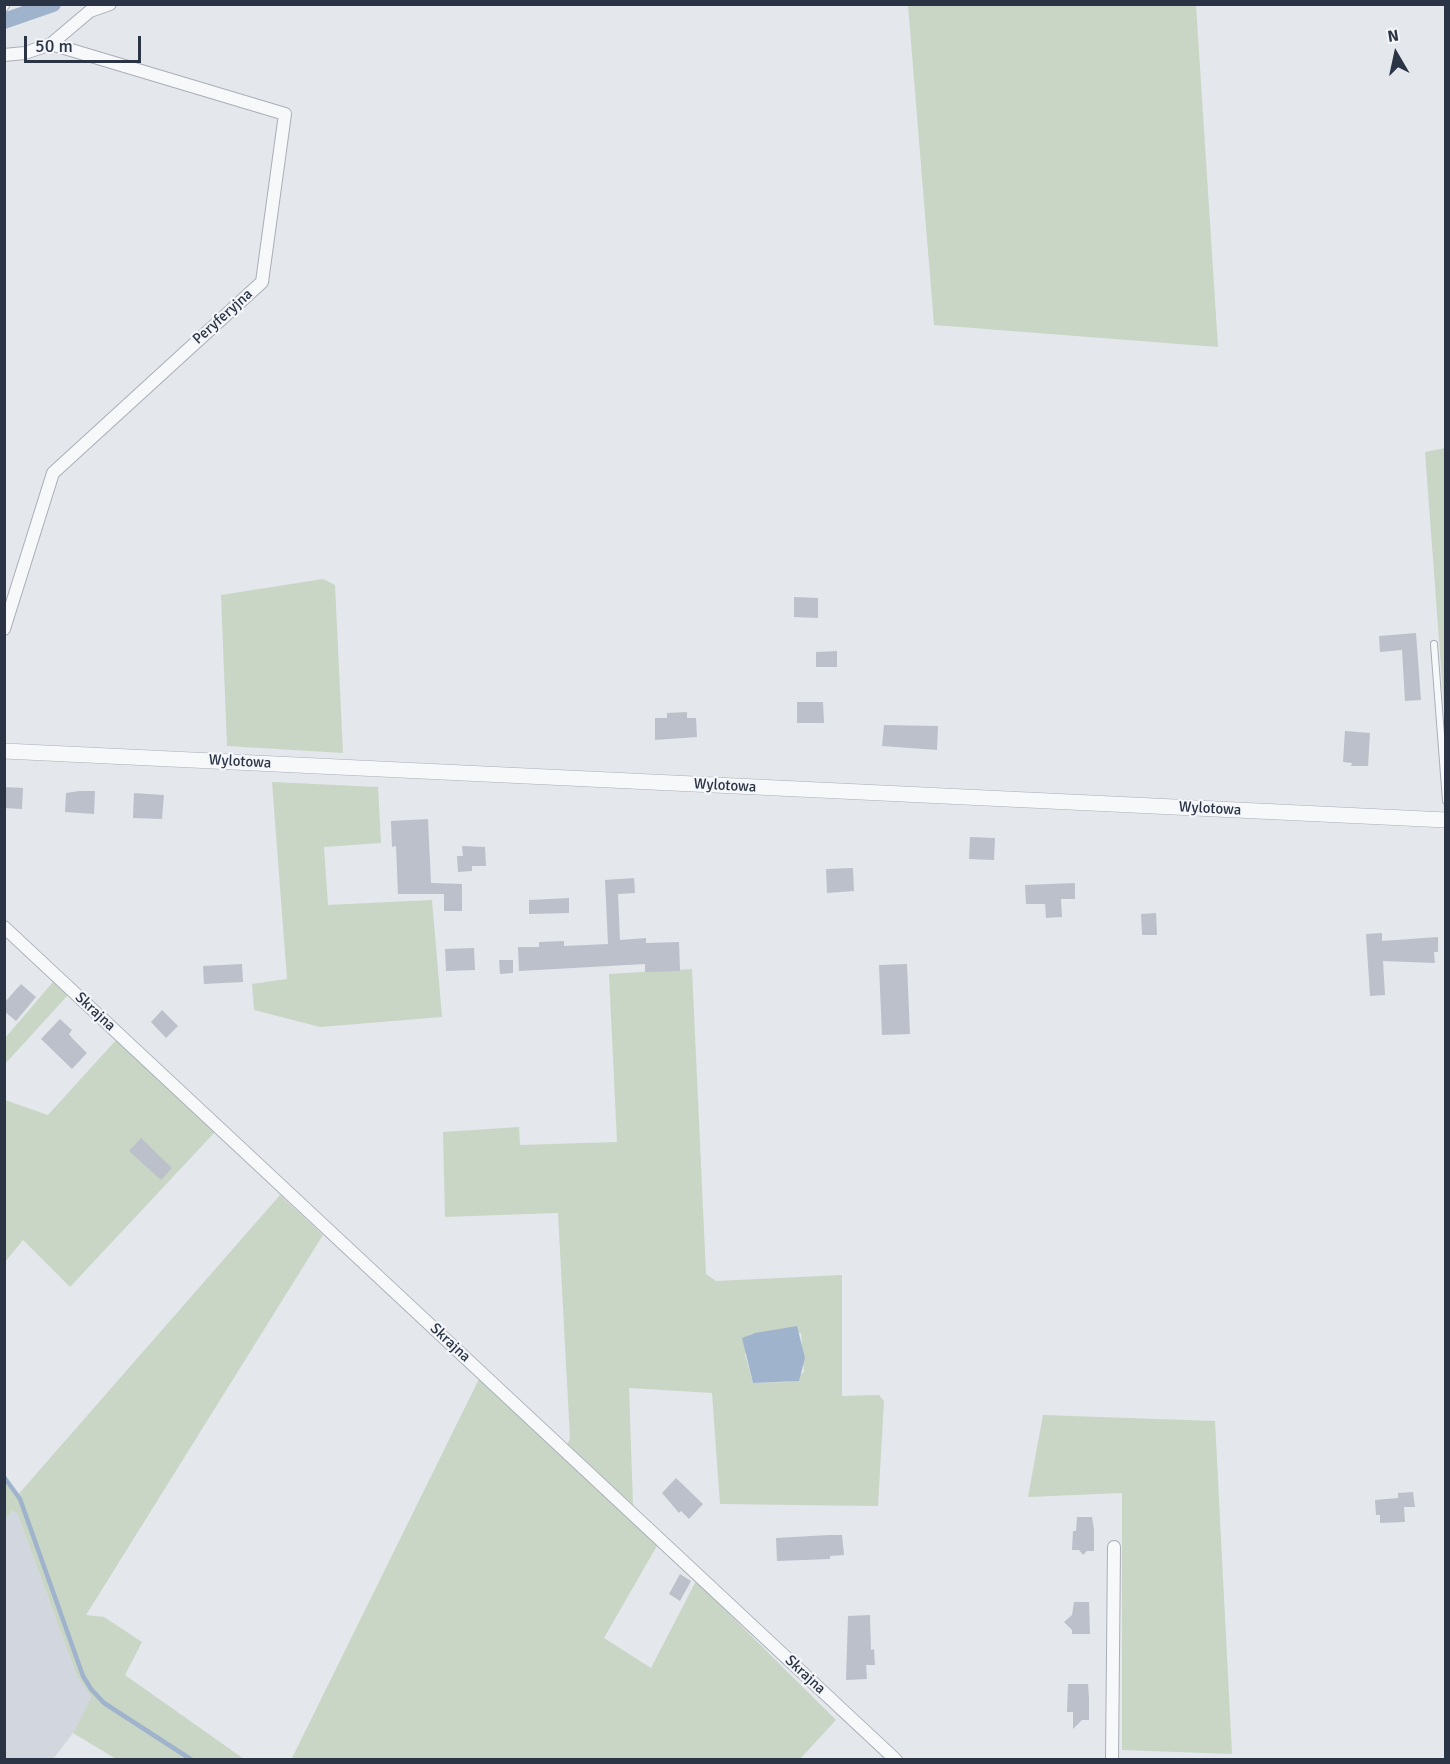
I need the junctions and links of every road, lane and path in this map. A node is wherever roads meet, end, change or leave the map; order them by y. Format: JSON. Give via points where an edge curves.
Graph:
{"nodes":[{"id":1,"x":110,"y":4,"type":"edge"},
{"id":2,"x":51,"y":44,"type":"junction"},
{"id":3,"x":4,"y":55,"type":"edge"},
{"id":4,"x":4,"y":630,"type":"edge"},
{"id":5,"x":1434,"y":644,"type":"dead end"},
{"id":6,"x":4,"y":751,"type":"edge"},
{"id":7,"x":1446,"y":801,"type":"edge"},
{"id":8,"x":1446,"y":820,"type":"edge"},
{"id":9,"x":4,"y":927,"type":"edge"},
{"id":10,"x":1114,"y":1547,"type":"dead end"},
{"id":11,"x":896,"y":1760,"type":"edge"},
{"id":12,"x":1112,"y":1760,"type":"edge"}],
"edges":[{"from":1,"to":2,"type":"street","via":[[90,11]]},
{"from":2,"to":3,"type":"street"},
{"from":2,"to":4,"type":"street","name":"Peryferyjna","via":[[285,114],[262,282],[53,474]]},
{"from":5,"to":7,"type":"lane"},
{"from":6,"to":8,"type":"street","name":"Wylotowa"},
{"from":9,"to":11,"type":"street","name":"Skrajna"},
{"from":10,"to":12,"type":"street"}]}
